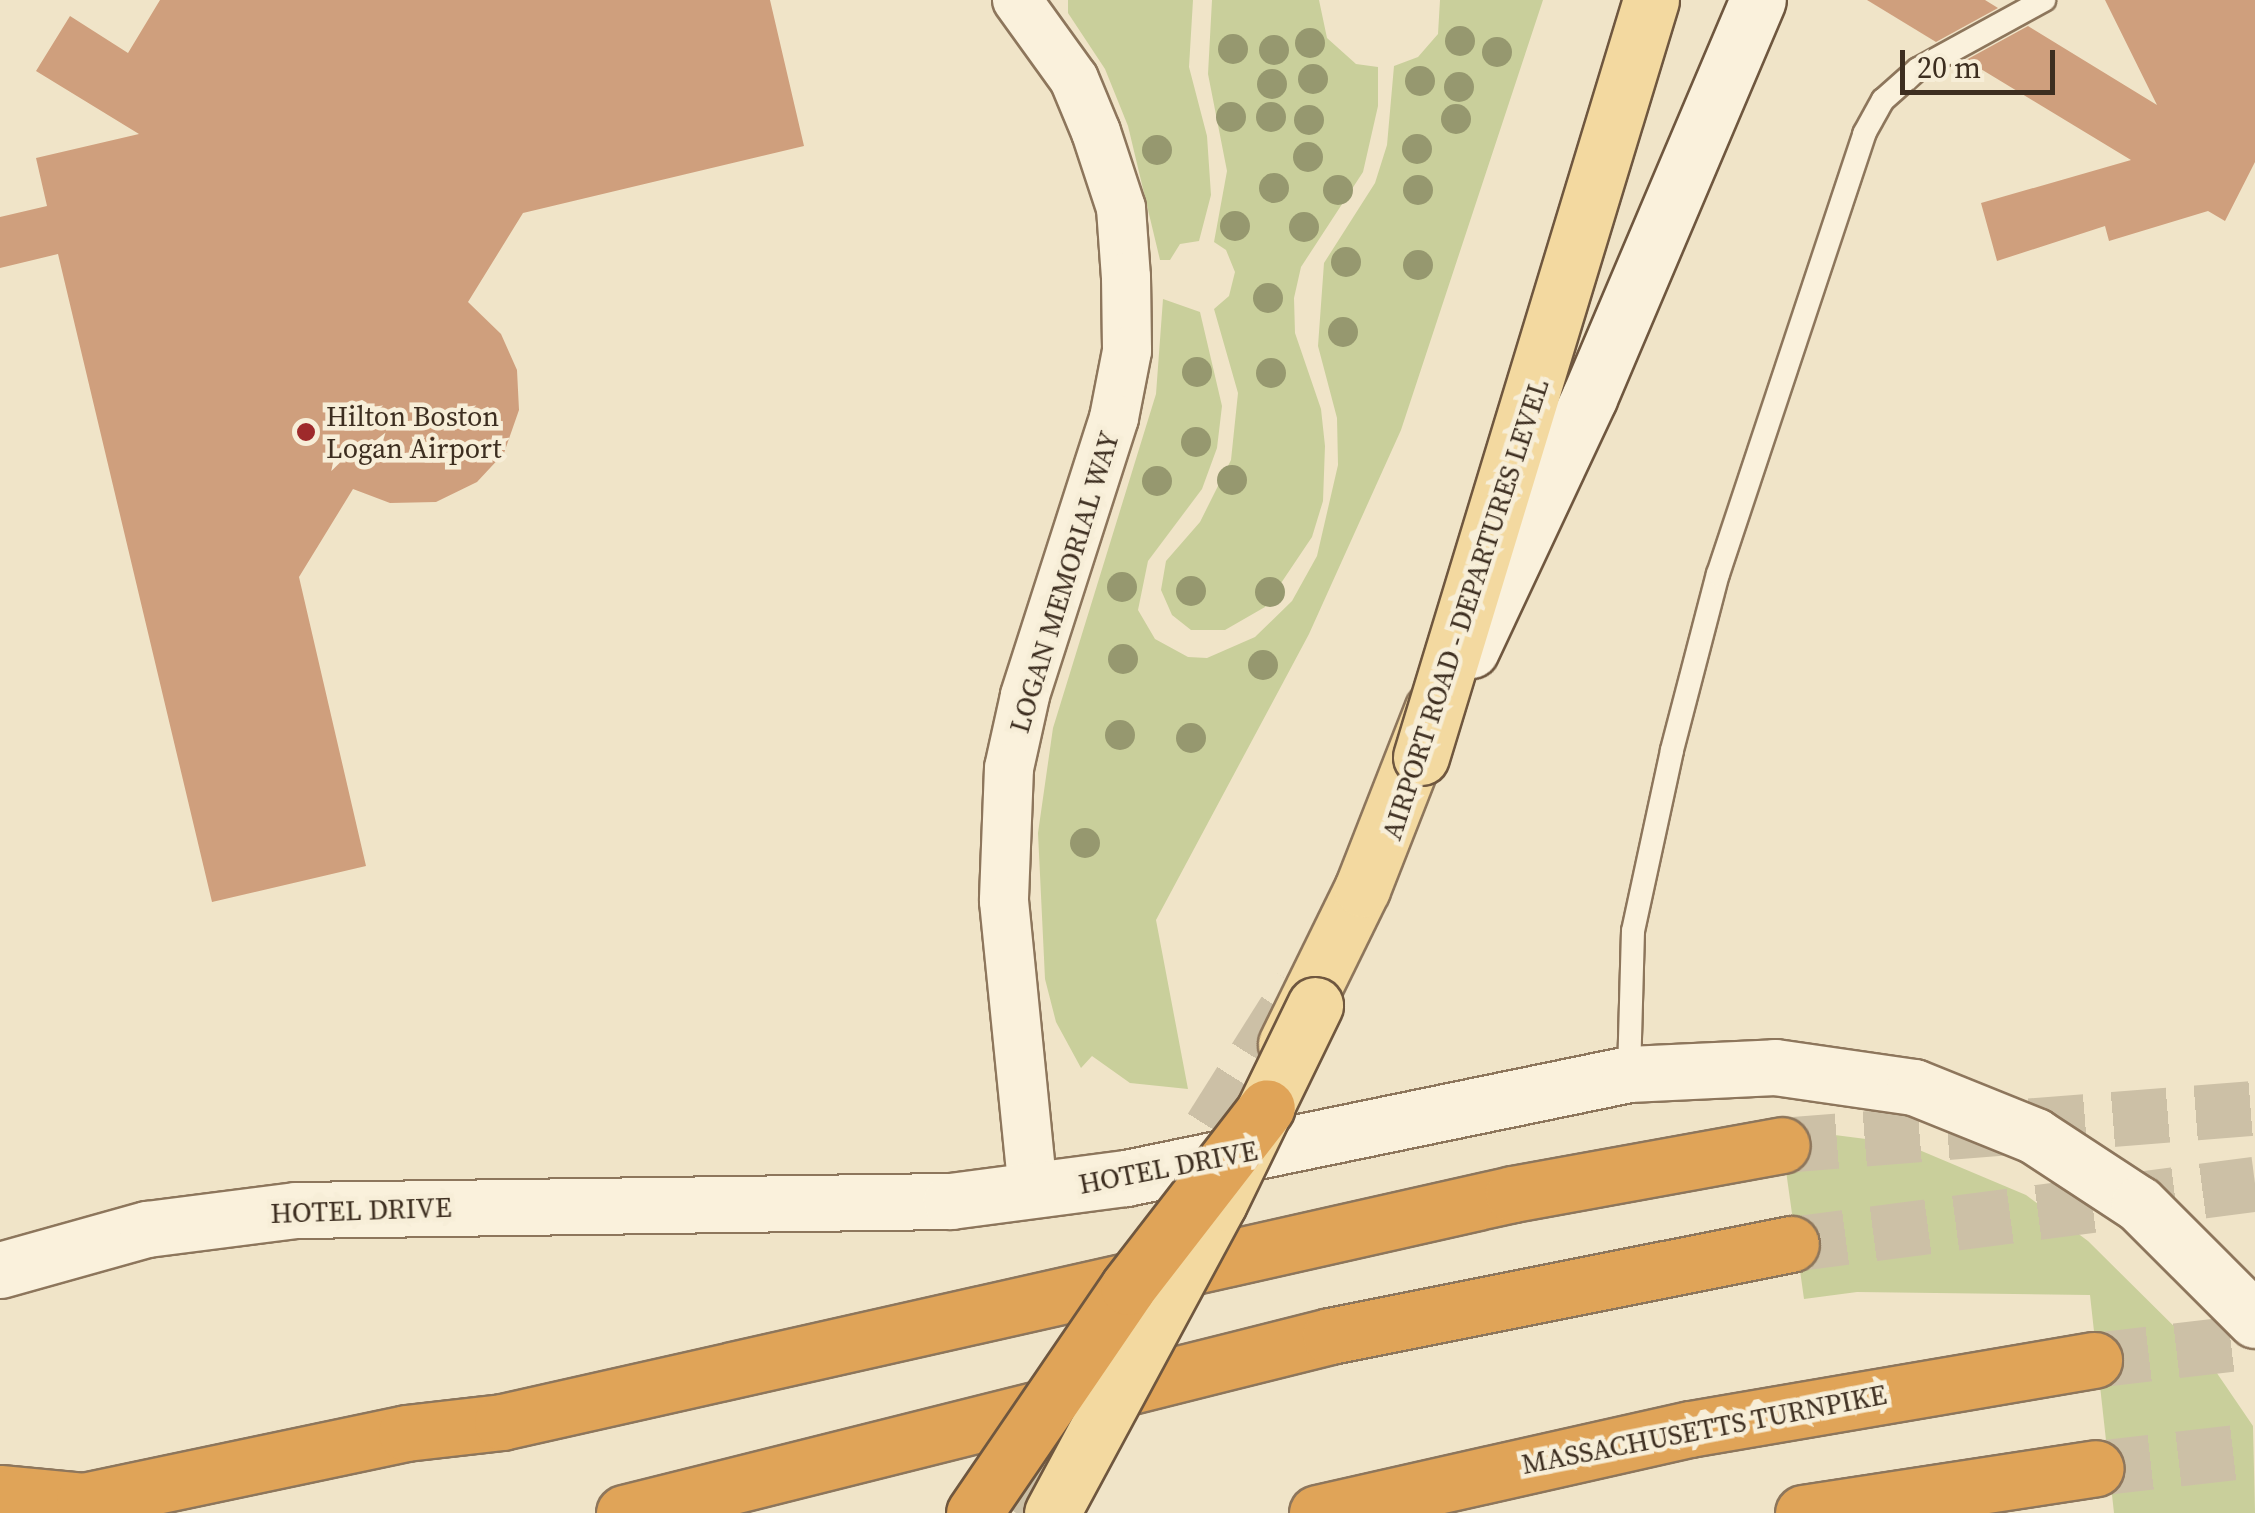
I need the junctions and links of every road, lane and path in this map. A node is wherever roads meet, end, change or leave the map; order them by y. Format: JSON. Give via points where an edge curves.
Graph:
{"nodes":[{"id":1,"x":1016,"y":0,"type":"edge"},
{"id":2,"x":1648,"y":0,"type":"edge"},
{"id":3,"x":1759,"y":0,"type":"edge"},
{"id":4,"x":2044,"y":0,"type":"edge"},
{"id":5,"x":1413,"y":771,"type":"junction"},
{"id":6,"x":1281,"y":1056,"type":"dead end"},
{"id":7,"x":1629,"y":1074,"type":"junction"},
{"id":8,"x":1267,"y":1107,"type":"junction"},
{"id":9,"x":1782,"y":1144,"type":"tunnel mouth"},
{"id":10,"x":1034,"y":1190,"type":"junction"},
{"id":11,"x":0,"y":1236,"type":"edge"},
{"id":12,"x":1790,"y":1244,"type":"tunnel mouth"},
{"id":13,"x":74,"y":1246,"type":"junction"},
{"id":14,"x":0,"y":1270,"type":"edge"},
{"id":15,"x":2255,"y":1320,"type":"edge"},
{"id":16,"x":2094,"y":1360,"type":"tunnel mouth"},
{"id":17,"x":502,"y":1422,"type":"junction"},
{"id":18,"x":2096,"y":1468,"type":"tunnel mouth"},
{"id":19,"x":0,"y":1492,"type":"edge"},
{"id":20,"x":192,"y":1513,"type":"edge"},
{"id":21,"x":624,"y":1513,"type":"edge"},
{"id":22,"x":974,"y":1513,"type":"edge"},
{"id":23,"x":1052,"y":1513,"type":"edge"},
{"id":24,"x":1317,"y":1513,"type":"edge"},
{"id":25,"x":1803,"y":1513,"type":"edge"}],
"edges":[{"from":1,"to":10,"type":"street","name":"LOGAN MEMORIAL WAY","via":[[1074,79],[1096,132],[1121,208],[1126,278],[1127,351],[1114,418],[1008,768],[1004,901]]},
{"from":2,"to":5,"type":"main road","name":"AIRPORT ROAD - DEPARTURES LEVEL","bridge":true},
{"from":3,"to":5,"type":"main road","bridge":true,"via":[[1589,398]]},
{"from":4,"to":7,"type":"lane","via":[[1918,69],[1883,100],[1864,134],[1718,574],[1672,750],[1634,931]]},
{"from":5,"to":6,"type":"main road"},
{"from":5,"to":8,"type":"main road","name":"AIRPORT ROAD - DEPARTURES LEVEL","bridge":true,"via":[[1386,851]]},
{"from":7,"to":10,"type":"main road","name":"HOTEL DRIVE","via":[[1126,1178]]},
{"from":7,"to":15,"type":"main road","name":"HOTEL DRIVE","via":[[1817,1070],[1900,1084],[1977,1107],[2111,1182],[2174,1235]]},
{"from":8,"to":22,"type":"highway","bridge":true,"via":[[1128,1286]]},
{"from":8,"to":23,"type":"main road","name":"AIRPORT ROAD - DEPARTURES LEVEL","bridge":true},
{"from":9,"to":17,"type":"highway","via":[[1513,1194]]},
{"from":10,"to":13,"type":"main road","name":"HOTEL DRIVE","via":[[874,1206],[296,1210],[223,1216]]},
{"from":11,"to":13,"type":"main road"},
{"from":12,"to":21,"type":"highway","via":[[1330,1336]]},
{"from":13,"to":14,"type":"main road","name":"HOTEL DRIVE"},
{"from":16,"to":24,"type":"highway","name":"MASSACHUSETTS TURNPIKE","via":[[1673,1432]]},
{"from":17,"to":19,"type":"highway","via":[[406,1433],[84,1501],[41,1502]]},
{"from":17,"to":20,"type":"highway","via":[[414,1458]]},
{"from":18,"to":25,"type":"highway"}]}
